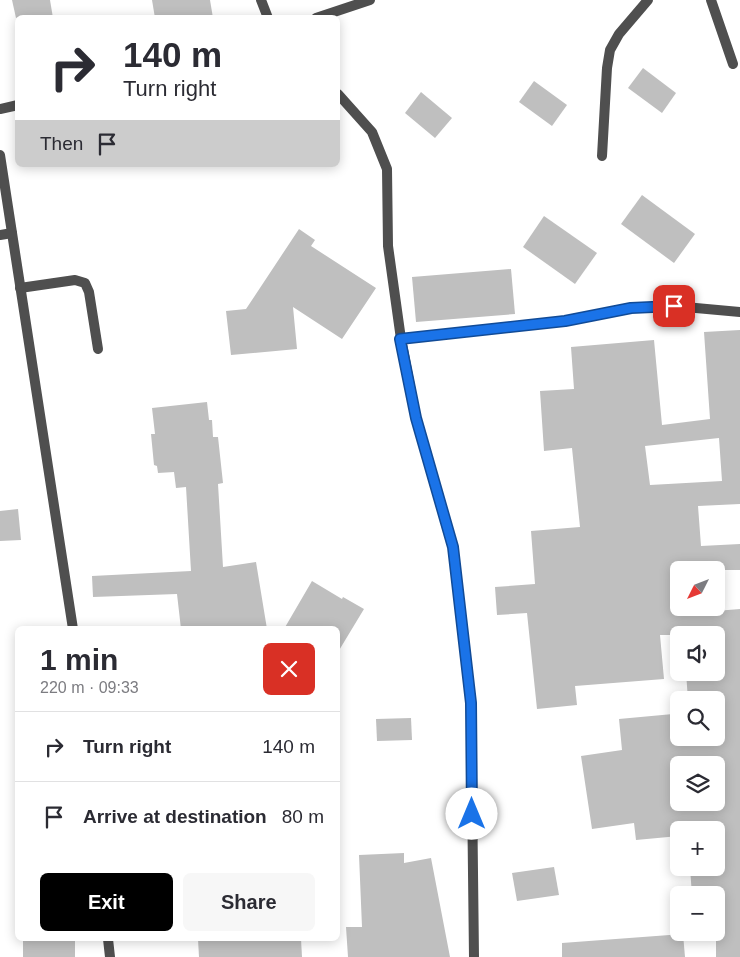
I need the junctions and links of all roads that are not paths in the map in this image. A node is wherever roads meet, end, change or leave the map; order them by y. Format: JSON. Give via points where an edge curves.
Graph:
{"nodes":[{"id":1,"x":261,"y":0,"type":"edge"},
{"id":2,"x":370,"y":0,"type":"edge"},
{"id":3,"x":648,"y":0,"type":"edge"},
{"id":4,"x":711,"y":0,"type":"edge"},
{"id":5,"x":267,"y":15,"type":"edge"},
{"id":6,"x":325,"y":15,"type":"edge"},
{"id":7,"x":733,"y":64,"type":"dead end"},
{"id":8,"x":340,"y":96,"type":"edge"},
{"id":9,"x":15,"y":106,"type":"edge"},
{"id":10,"x":0,"y":109,"type":"edge"},
{"id":11,"x":0,"y":155,"type":"edge"},
{"id":12,"x":602,"y":156,"type":"dead end"},
{"id":13,"x":12,"y":234,"type":"junction"},
{"id":14,"x":0,"y":235,"type":"edge"},
{"id":15,"x":20,"y":288,"type":"junction"},
{"id":16,"x":740,"y":312,"type":"edge"},
{"id":17,"x":400,"y":339,"type":"junction"},
{"id":18,"x":98,"y":349,"type":"dead end"},
{"id":19,"x":73,"y":626,"type":"edge"},
{"id":20,"x":108,"y":941,"type":"edge"},
{"id":21,"x":110,"y":957,"type":"edge"},
{"id":22,"x":474,"y":957,"type":"edge"}],
"edges":[{"from":1,"to":5,"type":"street"},
{"from":2,"to":6,"type":"street"},
{"from":3,"to":12,"type":"street","via":[[619,34],[610,50],[606,68]]},
{"from":4,"to":7,"type":"street"},
{"from":8,"to":17,"type":"street","via":[[372,132],[387,169],[388,246]]},
{"from":9,"to":10,"type":"street"},
{"from":11,"to":13,"type":"street"},
{"from":13,"to":14,"type":"street"},
{"from":13,"to":15,"type":"street"},
{"from":15,"to":18,"type":"street","via":[[75,280],[85,283]]},
{"from":15,"to":19,"type":"street"},
{"from":16,"to":17,"type":"street","via":[[674,306],[631,308],[565,321]]},
{"from":17,"to":22,"type":"street","via":[[416,418],[453,547],[471,703]]},
{"from":20,"to":21,"type":"street"}]}
